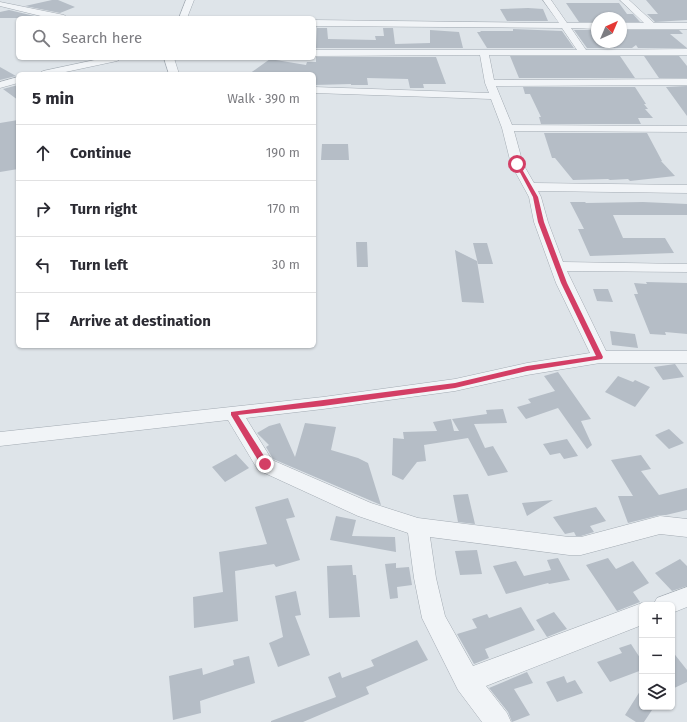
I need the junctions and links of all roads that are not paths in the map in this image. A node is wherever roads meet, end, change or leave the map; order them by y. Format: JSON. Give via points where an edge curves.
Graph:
{"nodes":[{"id":1,"x":190,"y":0,"type":"edge"},
{"id":2,"x":547,"y":0,"type":"edge"},
{"id":3,"x":624,"y":0,"type":"edge"},
{"id":4,"x":0,"y":4,"type":"edge"},
{"id":5,"x":55,"y":16,"type":"edge"},
{"id":6,"x":184,"y":16,"type":"edge"},
{"id":7,"x":316,"y":23,"type":"edge"},
{"id":8,"x":564,"y":26,"type":"junction"},
{"id":9,"x":591,"y":26,"type":"edge"},
{"id":10,"x":627,"y":26,"type":"edge"},
{"id":11,"x":652,"y":26,"type":"junction"},
{"id":12,"x":687,"y":26,"type":"edge"},
{"id":13,"x":583,"y":52,"type":"junction"},
{"id":14,"x":687,"y":52,"type":"edge"},
{"id":15,"x":316,"y":53,"type":"edge"},
{"id":16,"x":484,"y":53,"type":"junction"},
{"id":17,"x":108,"y":60,"type":"edge"},
{"id":18,"x":170,"y":60,"type":"edge"},
{"id":19,"x":51,"y":72,"type":"edge"},
{"id":20,"x":173,"y":72,"type":"edge"},
{"id":21,"x":16,"y":81,"type":"edge"},
{"id":22,"x":687,"y":82,"type":"edge"},
{"id":23,"x":490,"y":83,"type":"junction"},
{"id":24,"x":0,"y":85,"type":"edge"},
{"id":25,"x":316,"y":90,"type":"edge"},
{"id":26,"x":495,"y":96,"type":"junction"},
{"id":27,"x":508,"y":128,"type":"junction"},
{"id":28,"x":687,"y":129,"type":"edge"},
{"id":29,"x":530,"y":187,"type":"junction"},
{"id":30,"x":687,"y":189,"type":"edge"},
{"id":31,"x":558,"y":266,"type":"junction"},
{"id":32,"x":687,"y":268,"type":"edge"},
{"id":33,"x":600,"y":357,"type":"junction"},
{"id":34,"x":687,"y":357,"type":"edge"},
{"id":35,"x":233,"y":414,"type":"junction"},
{"id":36,"x":0,"y":439,"type":"edge"},
{"id":37,"x":418,"y":527,"type":"junction"},
{"id":38,"x":687,"y":528,"type":"edge"},
{"id":39,"x":687,"y":597,"type":"edge"},
{"id":40,"x":673,"y":602,"type":"edge"},
{"id":41,"x":639,"y":615,"type":"edge"},
{"id":42,"x":467,"y":681,"type":"junction"},
{"id":43,"x":498,"y":722,"type":"edge"}],
"edges":[{"from":1,"to":6,"type":"street"},
{"from":2,"to":8,"type":"street"},
{"from":3,"to":11,"type":"street"},
{"from":4,"to":5,"type":"street"},
{"from":7,"to":8,"type":"street","via":[[399,27]]},
{"from":8,"to":9,"type":"street"},
{"from":8,"to":13,"type":"street"},
{"from":10,"to":11,"type":"street"},
{"from":11,"to":12,"type":"street"},
{"from":13,"to":14,"type":"street"},
{"from":13,"to":16,"type":"street"},
{"from":15,"to":16,"type":"street","via":[[403,49]]},
{"from":16,"to":23,"type":"street"},
{"from":17,"to":19,"type":"street"},
{"from":18,"to":20,"type":"street"},
{"from":21,"to":24,"type":"street"},
{"from":22,"to":23,"type":"street"},
{"from":23,"to":26,"type":"street"},
{"from":25,"to":26,"type":"street"},
{"from":26,"to":27,"type":"street"},
{"from":27,"to":28,"type":"street"},
{"from":27,"to":29,"type":"street","via":[[517,164]]},
{"from":29,"to":30,"type":"street"},
{"from":29,"to":31,"type":"street"},
{"from":31,"to":32,"type":"street"},
{"from":31,"to":33,"type":"street"},
{"from":33,"to":34,"type":"street"},
{"from":33,"to":35,"type":"street","via":[[527,368],[455,385]]},
{"from":35,"to":36,"type":"street"},
{"from":35,"to":37,"type":"street","via":[[265,464],[365,510]]},
{"from":37,"to":38,"type":"street","via":[[569,546],[581,546],[660,525]]},
{"from":37,"to":42,"type":"street","via":[[434,618]]},
{"from":39,"to":40,"type":"street"},
{"from":41,"to":42,"type":"street"},
{"from":42,"to":43,"type":"street"}]}
